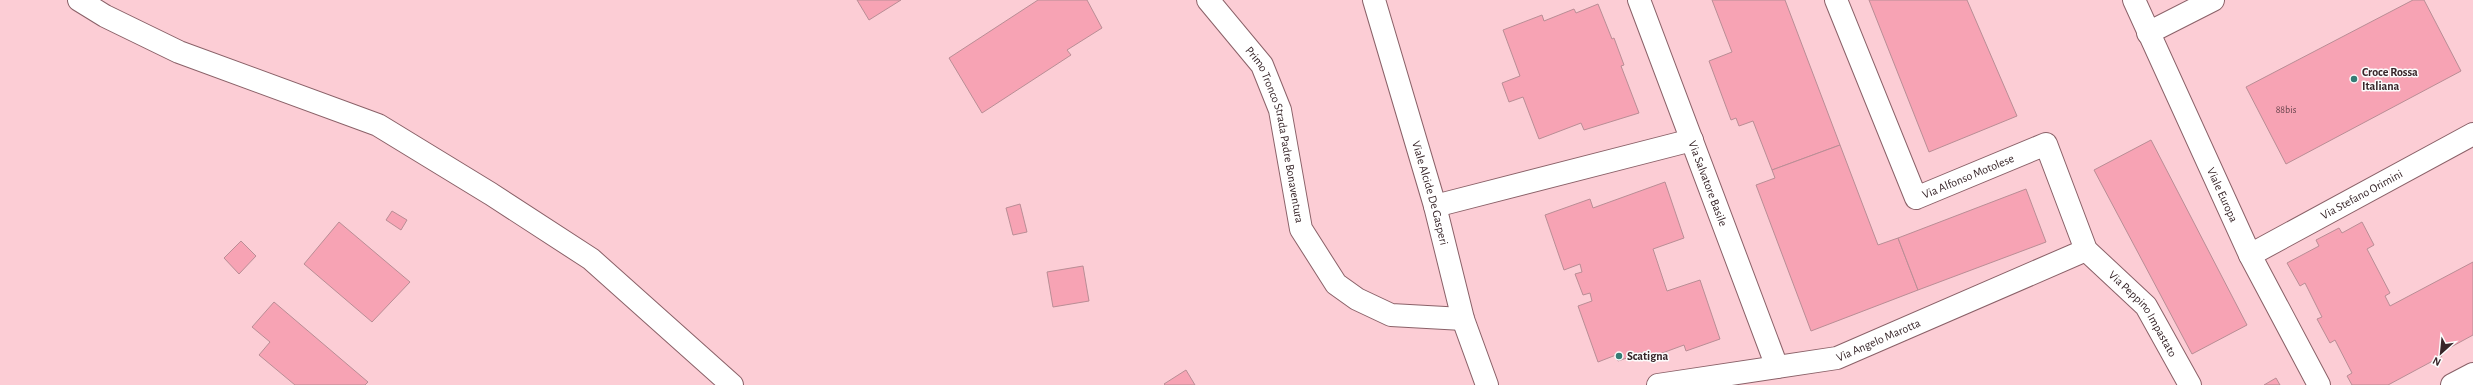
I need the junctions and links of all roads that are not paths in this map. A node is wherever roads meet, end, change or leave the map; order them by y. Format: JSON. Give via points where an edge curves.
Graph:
{"nodes":[{"id":1,"x":79,"y":0,"type":"edge"},
{"id":2,"x":1208,"y":0,"type":"edge"},
{"id":3,"x":1374,"y":0,"type":"edge"},
{"id":4,"x":1639,"y":0,"type":"edge"},
{"id":5,"x":1836,"y":0,"type":"edge"},
{"id":6,"x":2134,"y":0,"type":"edge"},
{"id":7,"x":2212,"y":0,"type":"edge"},
{"id":8,"x":2148,"y":33,"type":"junction"},
{"id":9,"x":2473,"y":134,"type":"edge"},
{"id":10,"x":1692,"y":140,"type":"junction"},
{"id":11,"x":1435,"y":206,"type":"junction"},
{"id":12,"x":2086,"y":250,"type":"junction"},
{"id":13,"x":2250,"y":255,"type":"junction"},
{"id":14,"x":1463,"y":319,"type":"junction"},
{"id":15,"x":1778,"y":367,"type":"junction"},
{"id":16,"x":2473,"y":374,"type":"edge"},
{"id":17,"x":732,"y":385,"type":"edge"},
{"id":18,"x":1487,"y":385,"type":"edge"},
{"id":19,"x":1658,"y":385,"type":"edge"},
{"id":20,"x":2190,"y":385,"type":"edge"},
{"id":21,"x":2319,"y":385,"type":"edge"},
{"id":22,"x":2452,"y":385,"type":"edge"}],
"edges":[{"from":1,"to":17,"type":"street","via":[[105,16],[179,52],[378,125],[592,259]]},
{"from":2,"to":14,"type":"street","name":"Primo Tronco Strada Padre Bonaventura","via":[[1262,65],[1280,110],[1301,229],[1336,284],[1357,300],[1391,315]]},
{"from":3,"to":11,"type":"street","name":"Viale Alcide De Gasperi"},
{"from":4,"to":10,"type":"street","name":"Via Salvatore Basile"},
{"from":5,"to":12,"type":"street","name":"Via Alfonso Motolese","via":[[1916,198],[2046,144]]},
{"from":6,"to":8,"type":"street","name":"Viale Europa"},
{"from":7,"to":8,"type":"street"},
{"from":8,"to":13,"type":"street","name":"Viale Europa"},
{"from":9,"to":13,"type":"street","name":"Via Stefano Orimini"},
{"from":10,"to":11,"type":"street"},
{"from":10,"to":15,"type":"street","name":"Via Salvatore Basile"},
{"from":11,"to":14,"type":"street","name":"Viale Alcide De Gasperi"},
{"from":12,"to":15,"type":"street","name":"Via Angelo Marotta","via":[[1837,358]]},
{"from":12,"to":20,"type":"street","name":"Via Peppino Impastato","via":[[2146,306]]},
{"from":13,"to":21,"type":"street","name":"Viale Europa"},
{"from":14,"to":18,"type":"street","name":"Viale Alcide De Gasperi"},
{"from":15,"to":19,"type":"street","name":"Via Angelo Marotta"},
{"from":16,"to":22,"type":"street"}]}
